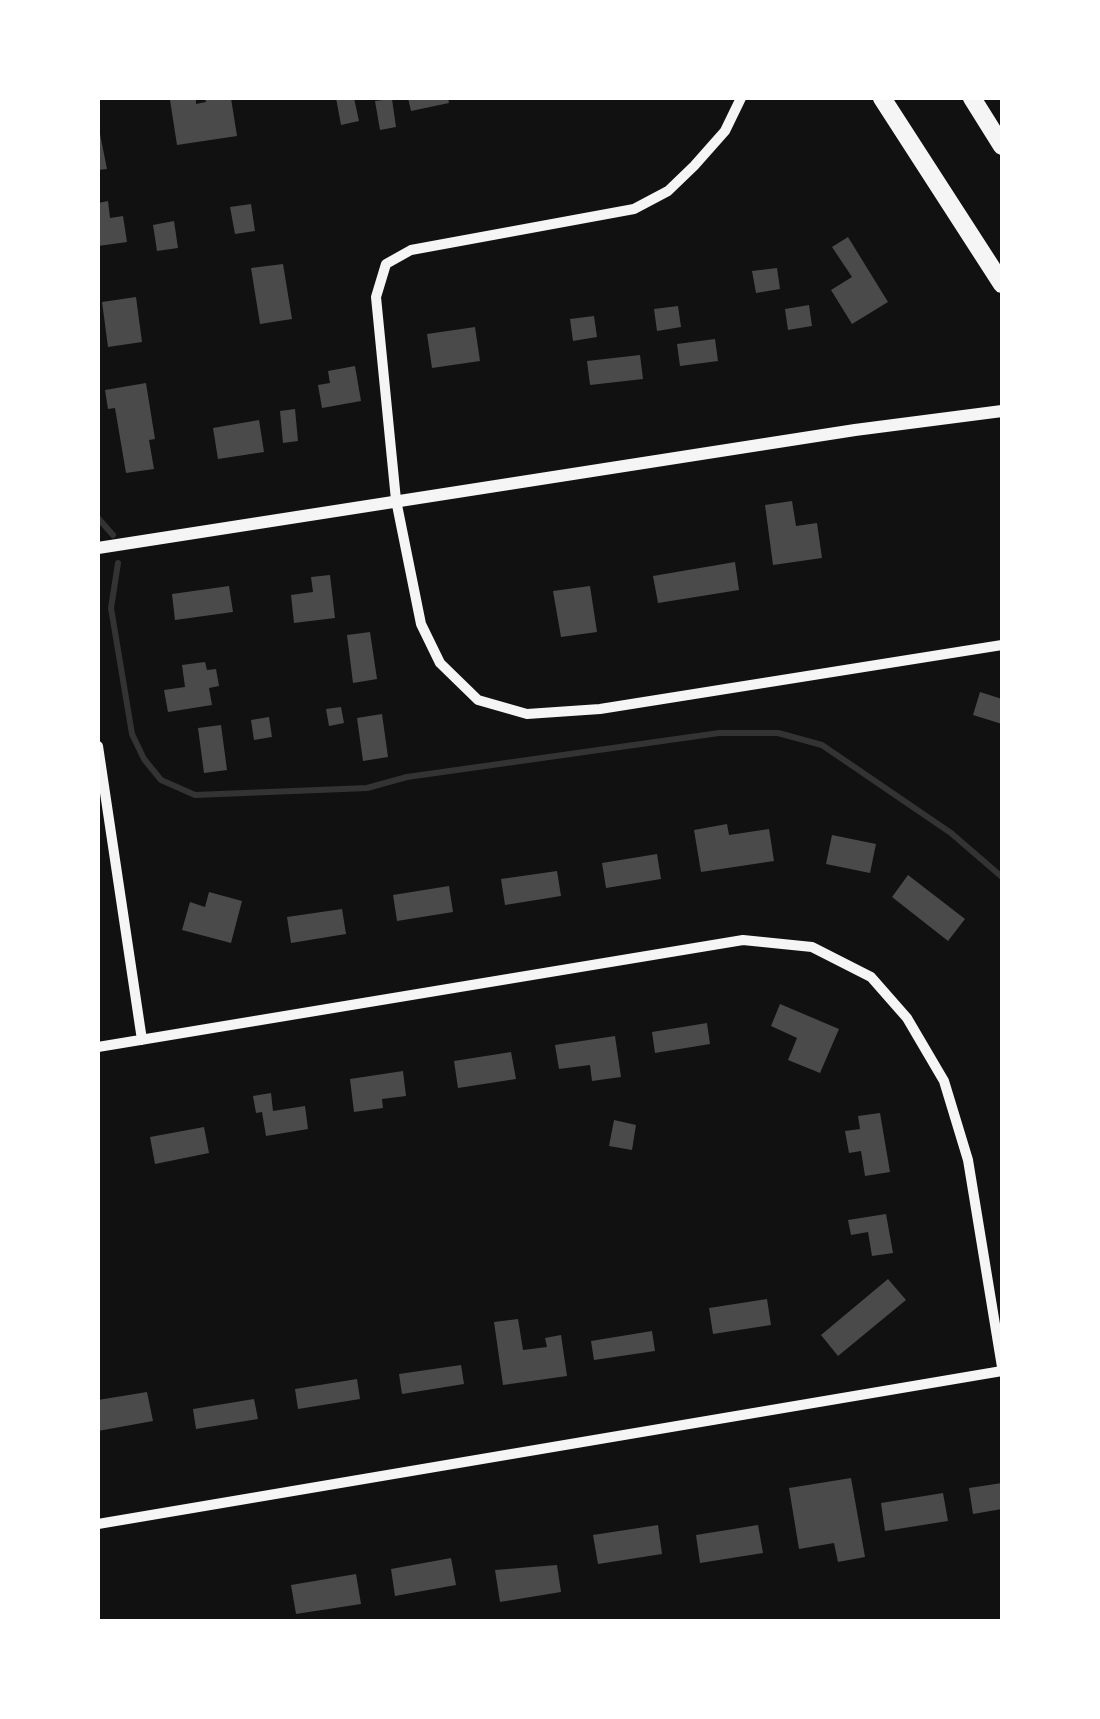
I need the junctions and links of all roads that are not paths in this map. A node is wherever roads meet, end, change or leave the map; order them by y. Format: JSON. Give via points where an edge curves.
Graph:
{"nodes":[{"id":1,"x":741,"y":98,"type":"edge"},
{"id":2,"x":882,"y":98,"type":"edge"},
{"id":3,"x":972,"y":98,"type":"edge"},
{"id":4,"x":1002,"y":146,"type":"edge"},
{"id":5,"x":1002,"y":284,"type":"edge"},
{"id":6,"x":1002,"y":411,"type":"edge"},
{"id":7,"x":396,"y":500,"type":"junction"},
{"id":8,"x":98,"y":548,"type":"edge"},
{"id":9,"x":1002,"y":645,"type":"edge"},
{"id":10,"x":98,"y":746,"type":"edge"},
{"id":11,"x":142,"y":1040,"type":"junction"},
{"id":12,"x":98,"y":1047,"type":"edge"},
{"id":13,"x":1002,"y":1369,"type":"edge"},
{"id":14,"x":98,"y":1524,"type":"edge"}],
"edges":[{"from":1,"to":7,"type":"street","via":[[725,130],[694,166],[668,192],[634,208],[411,250],[386,264],[376,297]]},
{"from":2,"to":5,"type":"highway"},
{"from":3,"to":4,"type":"highway"},
{"from":6,"to":7,"type":"street"},
{"from":7,"to":8,"type":"street"},
{"from":7,"to":9,"type":"street","via":[[420,624],[440,663],[478,700],[527,714],[600,709]]},
{"from":10,"to":11,"type":"street"},
{"from":11,"to":12,"type":"street"},
{"from":11,"to":13,"type":"street","via":[[743,940],[783,940],[838,958],[871,977],[898,1006],[944,1081],[968,1160]]},
{"from":13,"to":14,"type":"street"}]}
